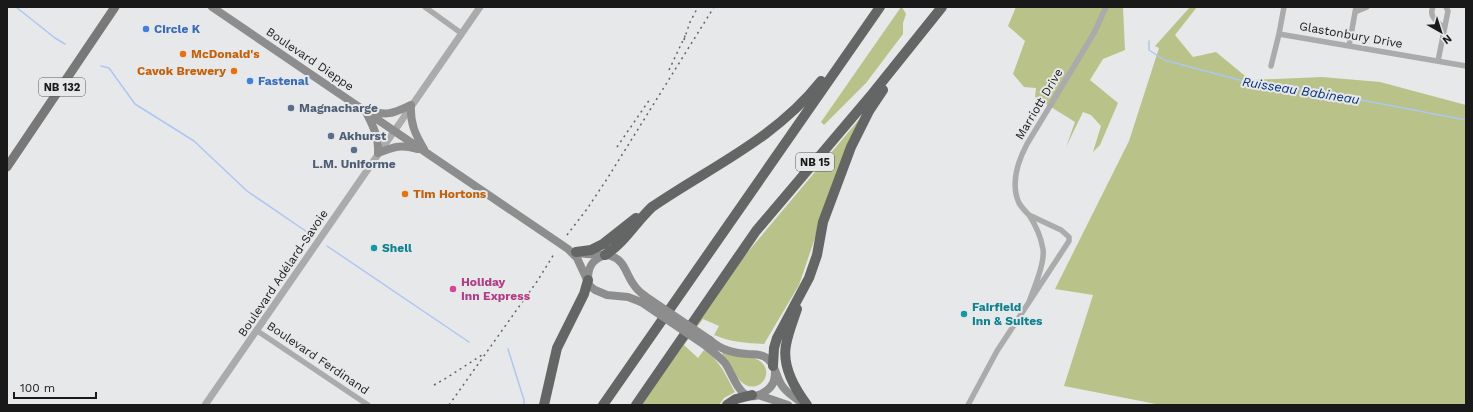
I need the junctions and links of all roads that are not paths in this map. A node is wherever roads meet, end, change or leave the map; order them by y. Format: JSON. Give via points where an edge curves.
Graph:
{"nodes":[{"id":1,"x":115,"y":7,"type":"edge"},
{"id":2,"x":212,"y":7,"type":"edge"},
{"id":3,"x":425,"y":7,"type":"edge"},
{"id":4,"x":480,"y":7,"type":"edge"},
{"id":5,"x":879,"y":7,"type":"edge"},
{"id":6,"x":942,"y":7,"type":"edge"},
{"id":7,"x":1106,"y":7,"type":"edge"},
{"id":8,"x":1284,"y":7,"type":"edge"},
{"id":9,"x":1367,"y":7,"type":"edge"},
{"id":10,"x":1433,"y":7,"type":"edge"},
{"id":11,"x":1446,"y":7,"type":"edge"},
{"id":12,"x":1356,"y":9,"type":"edge"},
{"id":13,"x":1444,"y":29,"type":"junction"},
{"id":14,"x":923,"y":32,"type":"junction"},
{"id":15,"x":461,"y":34,"type":"junction"},
{"id":16,"x":1279,"y":34,"type":"junction"},
{"id":17,"x":1349,"y":46,"type":"junction"},
{"id":18,"x":1438,"y":61,"type":"junction"},
{"id":19,"x":1271,"y":66,"type":"dead end"},
{"id":20,"x":1466,"y":66,"type":"edge"},
{"id":21,"x":412,"y":105,"type":"junction"},
{"id":22,"x":365,"y":110,"type":"junction"},
{"id":23,"x":397,"y":132,"type":"junction"},
{"id":24,"x":425,"y":151,"type":"junction"},
{"id":25,"x":378,"y":153,"type":"junction"},
{"id":26,"x":7,"y":167,"type":"edge"},
{"id":27,"x":652,"y":207,"type":"junction"},
{"id":28,"x":1029,"y":215,"type":"junction"},
{"id":29,"x":572,"y":251,"type":"junction"},
{"id":30,"x":605,"y":255,"type":"junction"},
{"id":31,"x":588,"y":280,"type":"junction"},
{"id":32,"x":803,"y":292,"type":"junction"},
{"id":33,"x":643,"y":299,"type":"junction"},
{"id":34,"x":1029,"y":302,"type":"junction"},
{"id":35,"x":256,"y":330,"type":"junction"},
{"id":36,"x":708,"y":343,"type":"junction"},
{"id":37,"x":774,"y":368,"type":"junction"},
{"id":38,"x":755,"y":395,"type":"junction"},
{"id":39,"x":205,"y":405,"type":"edge"},
{"id":40,"x":368,"y":405,"type":"edge"},
{"id":41,"x":544,"y":405,"type":"edge"},
{"id":42,"x":603,"y":405,"type":"edge"},
{"id":43,"x":636,"y":405,"type":"edge"},
{"id":44,"x":727,"y":405,"type":"edge"},
{"id":45,"x":788,"y":405,"type":"edge"},
{"id":46,"x":806,"y":405,"type":"edge"},
{"id":47,"x":968,"y":405,"type":"edge"}],
"edges":[{"from":1,"to":26,"type":"main road","number":"NB 132"},
{"from":2,"to":22,"type":"main road","name":"Boulevard Dieppe"},
{"from":3,"to":15,"type":"street"},
{"from":4,"to":15,"type":"street"},
{"from":5,"to":27,"type":"highway","via":[[815,88],[790,115],[757,141]]},
{"from":5,"to":42,"type":"highway","number":"NB 15"},
{"from":6,"to":14,"type":"highway","number":"NB 15"},
{"from":7,"to":28,"type":"street","name":"Marriott Drive","via":[[1094,33],[1018,163],[1016,192],[1019,202]]},
{"from":8,"to":16,"type":"street"},
{"from":9,"to":12,"type":"street"},
{"from":10,"to":13,"type":"street","via":[[1432,15]]},
{"from":11,"to":13,"type":"street","via":[[1448,12]]},
{"from":12,"to":17,"type":"street"},
{"from":13,"to":18,"type":"street"},
{"from":14,"to":32,"type":"highway","via":[[869,111],[851,147],[823,222],[817,255]]},
{"from":14,"to":43,"type":"highway","number":"NB 15","via":[[756,231]]},
{"from":15,"to":21,"type":"street"},
{"from":16,"to":17,"type":"street","name":"Glastonbury Drive"},
{"from":16,"to":19,"type":"street"},
{"from":17,"to":18,"type":"street","name":"Glastonbury Drive"},
{"from":18,"to":20,"type":"street","name":"Glastonbury Drive"},
{"from":21,"to":22,"type":"main road","via":[[387,114]]},
{"from":21,"to":23,"type":"street","name":"Boulevard Adélard-Savoie"},
{"from":21,"to":24,"type":"main road","via":[[412,124]]},
{"from":22,"to":23,"type":"main road","name":"Boulevard Dieppe"},
{"from":22,"to":25,"type":"main road","via":[[376,133]]},
{"from":23,"to":24,"type":"main road","name":"Boulevard Dieppe"},
{"from":23,"to":25,"type":"street","name":"Boulevard Adélard-Savoie"},
{"from":24,"to":25,"type":"main road","via":[[400,146]]},
{"from":24,"to":29,"type":"main road","name":"Boulevard Dieppe"},
{"from":25,"to":35,"type":"street","name":"Boulevard Adélard-Savoie"},
{"from":27,"to":29,"type":"highway","via":[[603,244],[591,250]]},
{"from":27,"to":30,"type":"highway","via":[[622,242]]},
{"from":28,"to":34,"type":"street","name":"Marriott Drive","via":[[1043,250],[1042,264]]},
{"from":28,"to":34,"type":"street","name":"Marriott Drive","via":[[1061,230],[1069,237],[1069,241]]},
{"from":29,"to":30,"type":"main road","via":[[586,255]]},
{"from":29,"to":31,"type":"main road"},
{"from":30,"to":31,"type":"main road","via":[[589,267]]},
{"from":30,"to":33,"type":"main road","via":[[618,259]]},
{"from":31,"to":33,"type":"main road","via":[[590,286],[600,293]]},
{"from":31,"to":41,"type":"highway","via":[[584,294],[557,348]]},
{"from":32,"to":37,"type":"highway","via":[[777,338]]},
{"from":32,"to":46,"type":"highway","via":[[786,345],[786,360],[790,376]]},
{"from":33,"to":36,"type":"main road","bridge":true},
{"from":34,"to":47,"type":"street","name":"Marriott Drive","via":[[997,352]]},
{"from":35,"to":39,"type":"street","name":"Boulevard Adélard-Savoie"},
{"from":35,"to":40,"type":"street","name":"Boulevard Ferdinand"},
{"from":36,"to":37,"type":"main road","via":[[731,352],[763,356]]},
{"from":36,"to":38,"type":"main road","via":[[724,362],[740,391]]},
{"from":37,"to":38,"type":"main road","via":[[773,385]]},
{"from":37,"to":46,"type":"main road","via":[[782,387]]},
{"from":38,"to":44,"type":"highway","via":[[736,399]]},
{"from":38,"to":45,"type":"main road"}]}
